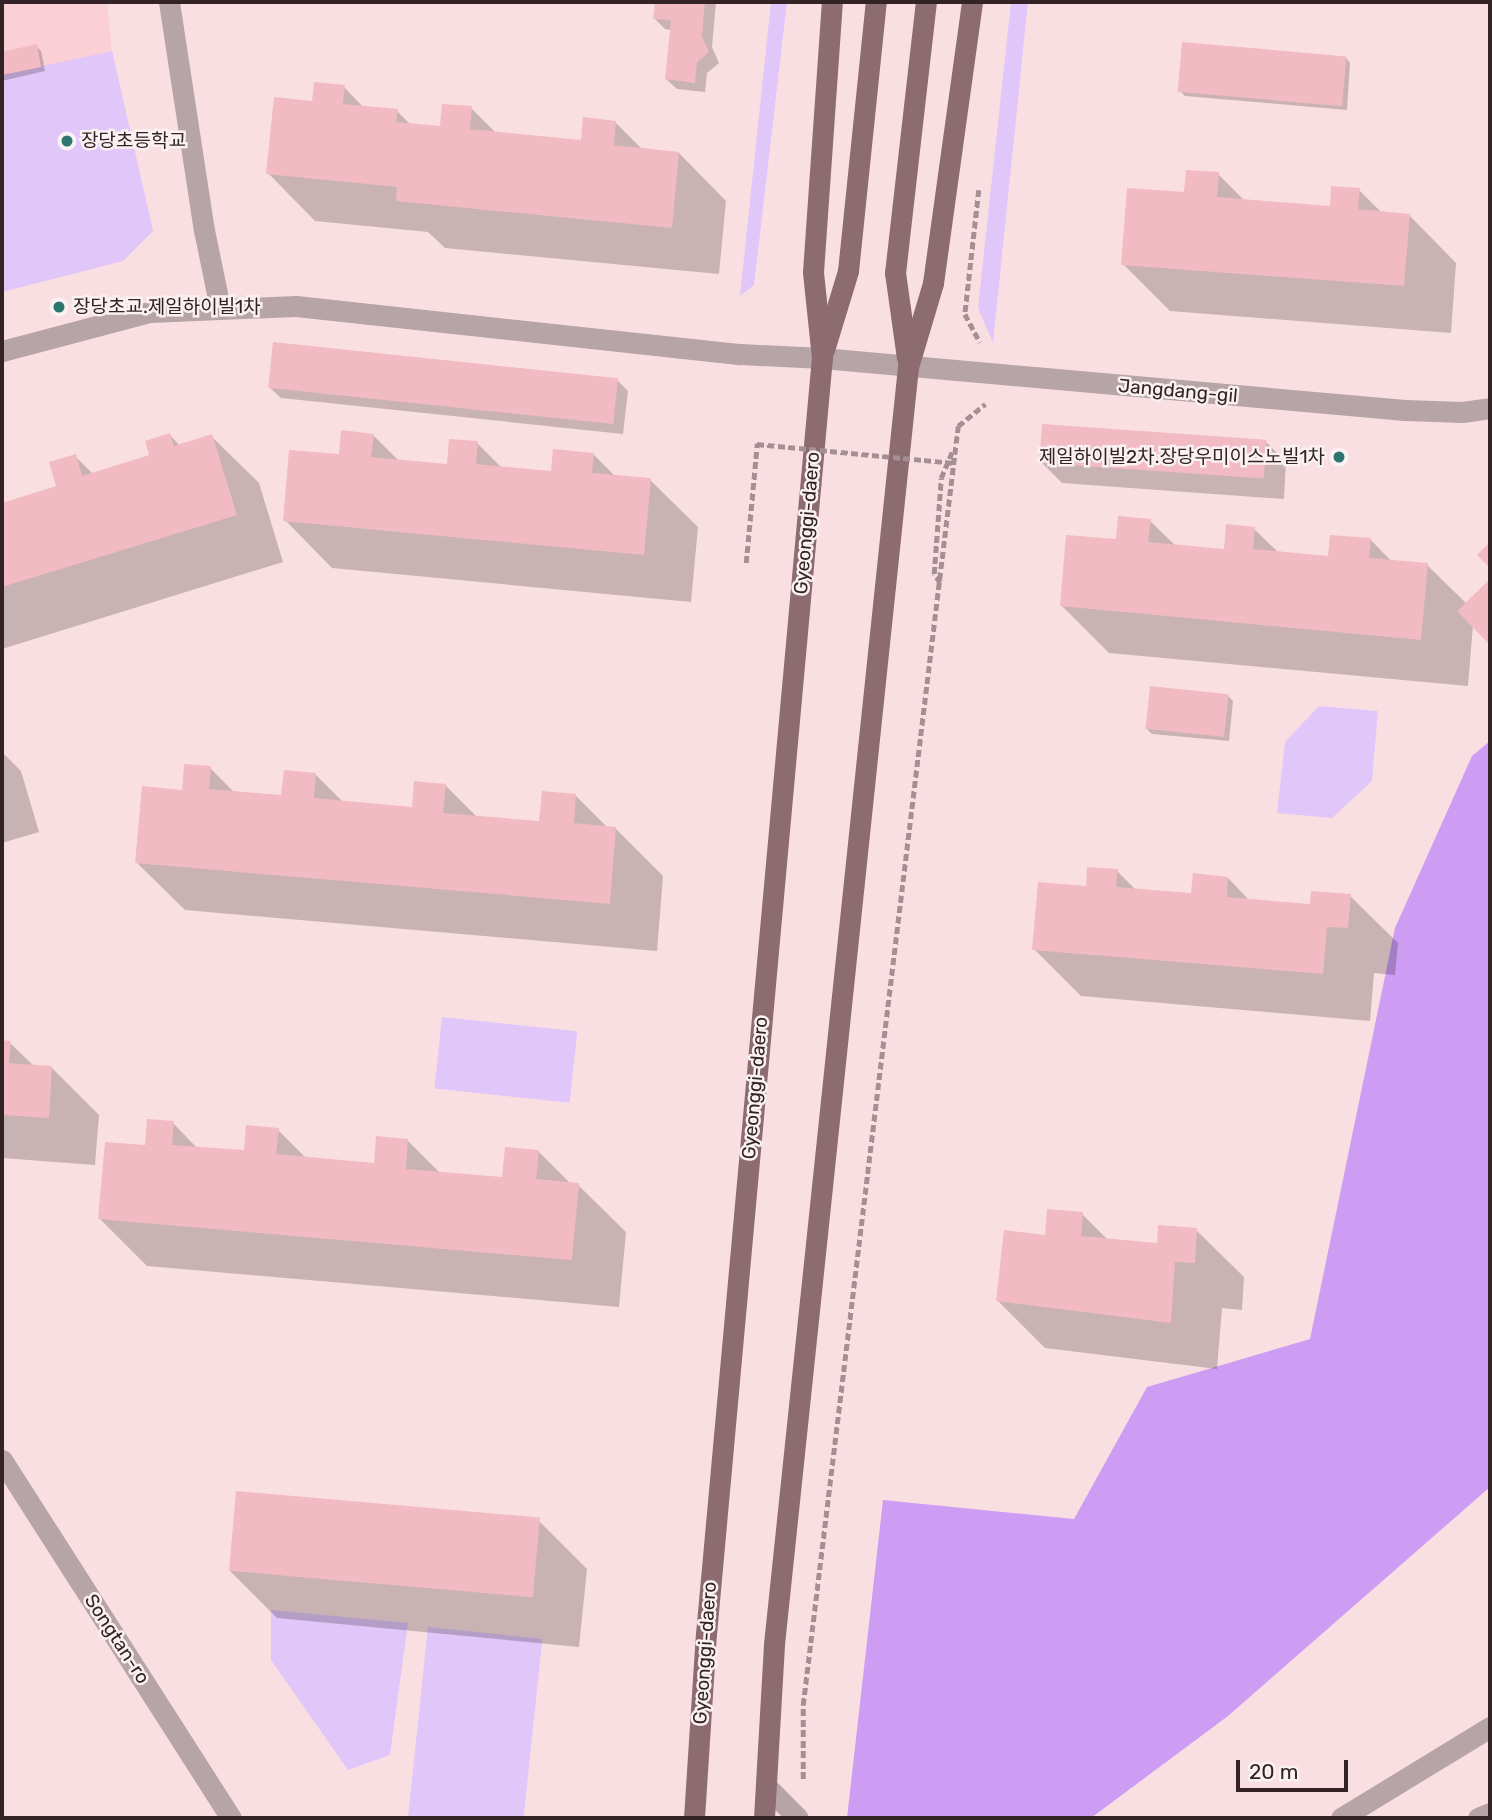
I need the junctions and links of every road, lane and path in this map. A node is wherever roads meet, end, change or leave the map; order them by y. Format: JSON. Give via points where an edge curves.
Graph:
{"nodes":[{"id":1,"x":169,"y":2,"type":"edge"},
{"id":2,"x":832,"y":2,"type":"edge"},
{"id":3,"x":876,"y":2,"type":"edge"},
{"id":4,"x":926,"y":2,"type":"edge"},
{"id":5,"x":972,"y":2,"type":"edge"},
{"id":6,"x":980,"y":178,"type":"dead end"},
{"id":7,"x":220,"y":308,"type":"junction"},
{"id":8,"x":983,"y":349,"type":"dead end"},
{"id":9,"x":2,"y":351,"type":"edge"},
{"id":10,"x":822,"y":358,"type":"junction"},
{"id":11,"x":908,"y":367,"type":"junction"},
{"id":12,"x":1490,"y":408,"type":"edge"},
{"id":13,"x":956,"y":443,"type":"dead end"},
{"id":14,"x":746,"y":563,"type":"dead end"},
{"id":15,"x":941,"y":584,"type":"junction"},
{"id":16,"x":2,"y":1460,"type":"edge"},
{"id":17,"x":1490,"y":1727,"type":"edge"},
{"id":18,"x":803,"y":1780,"type":"dead end"},
{"id":19,"x":766,"y":1786,"type":"junction"},
{"id":20,"x":1490,"y":1813,"type":"edge"},
{"id":21,"x":231,"y":1818,"type":"edge"},
{"id":22,"x":694,"y":1818,"type":"edge"},
{"id":23,"x":764,"y":1818,"type":"edge"},
{"id":24,"x":798,"y":1818,"type":"edge"},
{"id":25,"x":1341,"y":1818,"type":"edge"},
{"id":26,"x":1478,"y":1818,"type":"edge"}],
"edges":[{"from":1,"to":7,"type":"street"},
{"from":2,"to":10,"type":"main road","name":"Gyeonggi-daero","via":[[813,272]]},
{"from":3,"to":10,"type":"main road","name":"Gyeonggi-daero","via":[[848,271]]},
{"from":4,"to":11,"type":"main road","via":[[895,273]]},
{"from":5,"to":11,"type":"main road","via":[[933,283]]},
{"from":6,"to":8,"type":"path","via":[[965,314]]},
{"from":7,"to":9,"type":"street","name":"Jangdang-gil","via":[[150,312]]},
{"from":7,"to":10,"type":"street","name":"Jangdang-gil","via":[[296,306],[740,354]]},
{"from":10,"to":11,"type":"street","name":"Jangdang-gil"},
{"from":10,"to":22,"type":"main road","name":"Gyeonggi-daero","via":[[706,1634]]},
{"from":11,"to":12,"type":"street","name":"Jangdang-gil","via":[[1405,410]]},
{"from":11,"to":19,"type":"main road","via":[[774,1644]]},
{"from":13,"to":15,"type":"path","via":[[942,478],[934,574]]},
{"from":14,"to":15,"type":"path","bridge":true,"via":[[757,444],[953,464]]},
{"from":15,"to":18,"type":"path","via":[[803,1705]]},
{"from":16,"to":21,"type":"street","name":"Songtan-ro"},
{"from":17,"to":25,"type":"street"},
{"from":19,"to":23,"type":"main road"},
{"from":19,"to":24,"type":"street"},
{"from":20,"to":26,"type":"street"}]}
